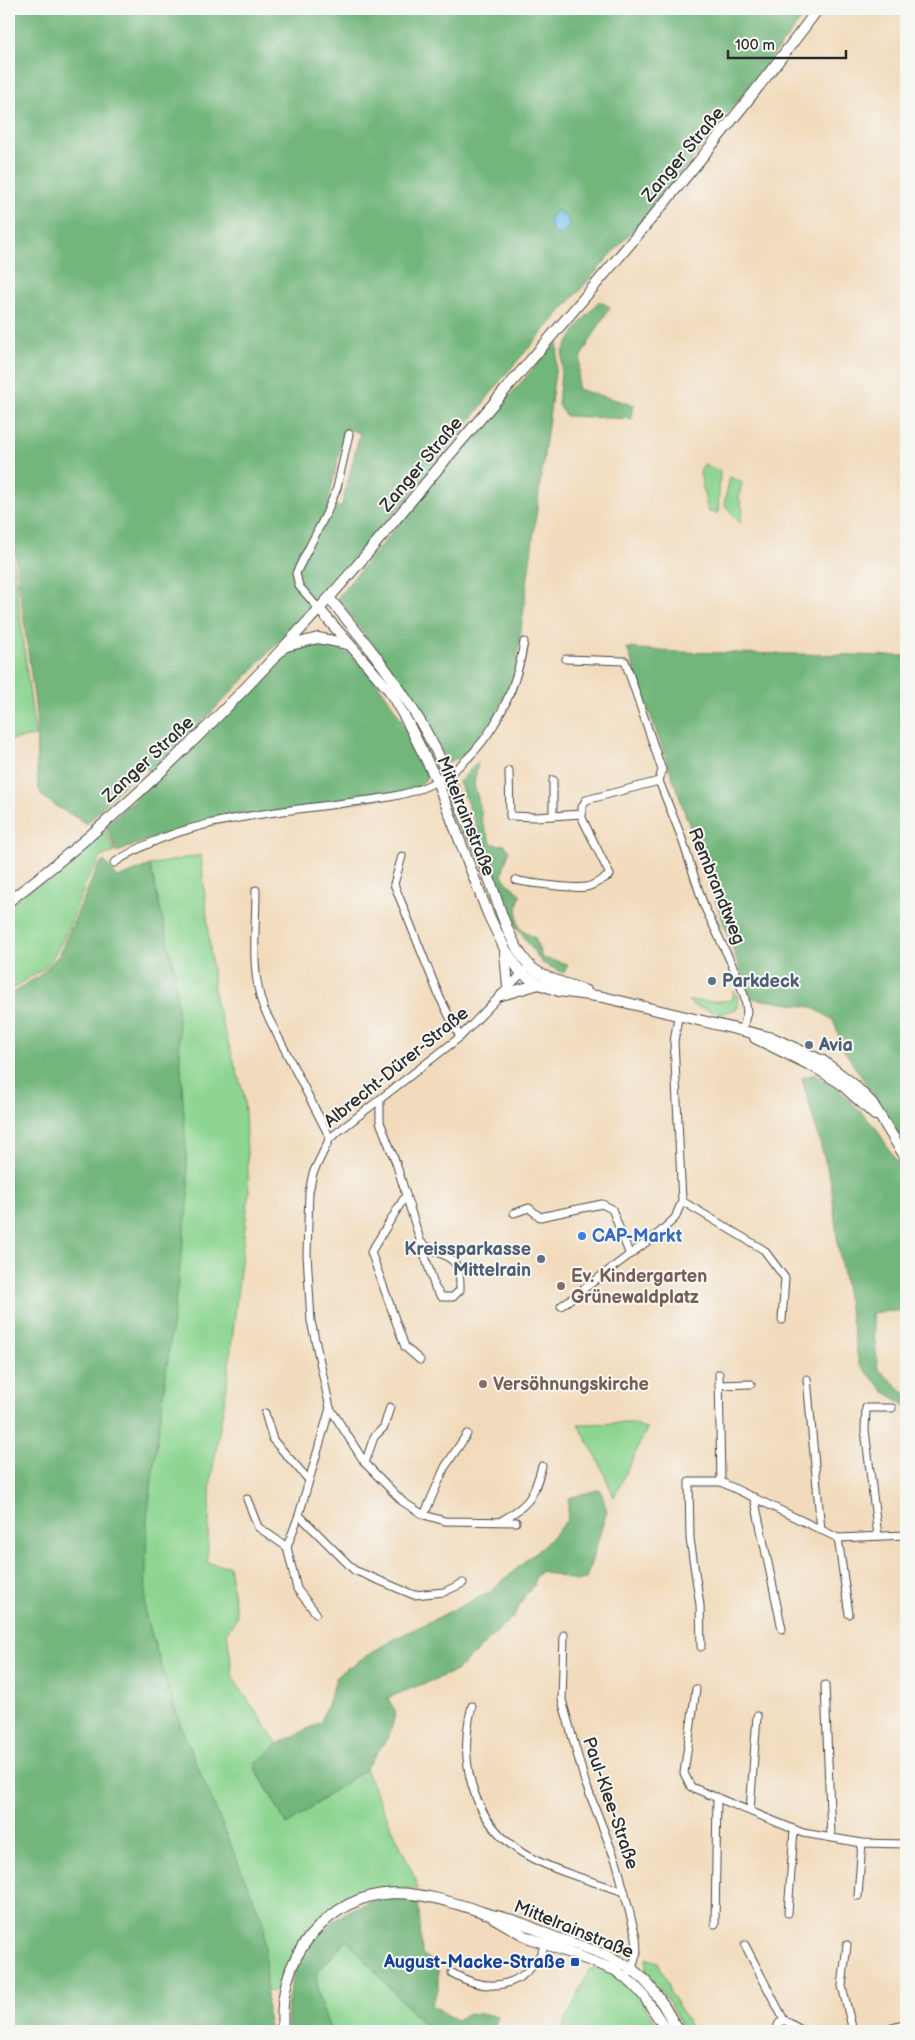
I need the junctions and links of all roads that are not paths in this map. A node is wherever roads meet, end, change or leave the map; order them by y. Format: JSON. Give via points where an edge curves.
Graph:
{"nodes":[{"id":1,"x":818,"y":9,"type":"edge"},
{"id":2,"x":349,"y":434,"type":"dead end"},
{"id":3,"x":329,"y":598,"type":"junction"},
{"id":4,"x":319,"y":609,"type":"junction"},
{"id":5,"x":524,"y":642,"type":"dead end"},
{"id":6,"x":350,"y":644,"type":"junction"},
{"id":7,"x":286,"y":646,"type":"junction"},
{"id":8,"x":566,"y":659,"type":"dead end"},
{"id":9,"x":509,"y":771,"type":"dead end"},
{"id":10,"x":447,"y":775,"type":"junction"},
{"id":11,"x":553,"y":780,"type":"dead end"},
{"id":12,"x":437,"y":781,"type":"junction"},
{"id":13,"x":659,"y":781,"type":"junction"},
{"id":14,"x":582,"y":814,"type":"junction"},
{"id":15,"x":553,"y":816,"type":"junction"},
{"id":16,"x":402,"y":856,"type":"dead end"},
{"id":17,"x":114,"y":863,"type":"dead end"},
{"id":18,"x":516,"y":880,"type":"dead end"},
{"id":19,"x":256,"y":890,"type":"dead end"},
{"id":20,"x":9,"y":901,"type":"edge"},
{"id":21,"x":505,"y":949,"type":"junction"},
{"id":22,"x":529,"y":966,"type":"junction"},
{"id":23,"x":521,"y":973,"type":"junction"},
{"id":24,"x":539,"y":984,"type":"junction"},
{"id":25,"x":505,"y":991,"type":"junction"},
{"id":26,"x":603,"y":997,"type":"junction"},
{"id":27,"x":678,"y":1017,"type":"junction"},
{"id":28,"x":742,"y":1032,"type":"junction"},
{"id":29,"x":460,"y":1037,"type":"junction"},
{"id":30,"x":380,"y":1099,"type":"junction"},
{"id":31,"x":330,"y":1138,"type":"junction"},
{"id":32,"x":906,"y":1158,"type":"edge"},
{"id":33,"x":406,"y":1195,"type":"junction"},
{"id":34,"x":682,"y":1201,"type":"junction"},
{"id":35,"x":514,"y":1213,"type":"dead end"},
{"id":36,"x":420,"y":1242,"type":"junction"},
{"id":37,"x":629,"y":1253,"type":"junction"},
{"id":38,"x":561,"y":1306,"type":"dead end"},
{"id":39,"x":782,"y":1320,"type":"dead end"},
{"id":40,"x":420,"y":1360,"type":"dead end"},
{"id":41,"x":719,"y":1374,"type":"dead end"},
{"id":42,"x":807,"y":1380,"type":"dead end"},
{"id":43,"x":751,"y":1384,"type":"dead end"},
{"id":44,"x":719,"y":1385,"type":"junction"},
{"id":45,"x":390,"y":1407,"type":"dead end"},
{"id":46,"x":330,"y":1408,"type":"junction"},
{"id":47,"x":892,"y":1408,"type":"dead end"},
{"id":48,"x":265,"y":1413,"type":"dead end"},
{"id":49,"x":468,"y":1434,"type":"dead end"},
{"id":50,"x":366,"y":1463,"type":"junction"},
{"id":51,"x":542,"y":1466,"type":"dead end"},
{"id":52,"x":308,"y":1478,"type":"junction"},
{"id":53,"x":720,"y":1482,"type":"junction"},
{"id":54,"x":754,"y":1497,"type":"junction"},
{"id":55,"x":247,"y":1499,"type":"dead end"},
{"id":56,"x":299,"y":1515,"type":"junction"},
{"id":57,"x":424,"y":1515,"type":"junction"},
{"id":58,"x":500,"y":1521,"type":"junction"},
{"id":59,"x":516,"y":1522,"type":"dead end"},
{"id":60,"x":822,"y":1530,"type":"junction"},
{"id":61,"x":906,"y":1534,"type":"edge"},
{"id":62,"x":878,"y":1536,"type":"junction"},
{"id":63,"x":838,"y":1538,"type":"junction"},
{"id":64,"x":287,"y":1547,"type":"junction"},
{"id":65,"x":463,"y":1583,"type":"dead end"},
{"id":66,"x":316,"y":1613,"type":"dead end"},
{"id":67,"x":849,"y":1614,"type":"dead end"},
{"id":68,"x":782,"y":1629,"type":"dead end"},
{"id":69,"x":564,"y":1635,"type":"dead end"},
{"id":70,"x":701,"y":1647,"type":"dead end"},
{"id":71,"x":825,"y":1685,"type":"dead end"},
{"id":72,"x":696,"y":1689,"type":"dead end"},
{"id":73,"x":472,"y":1706,"type":"dead end"},
{"id":74,"x":756,"y":1716,"type":"dead end"},
{"id":75,"x":718,"y":1797,"type":"junction"},
{"id":76,"x":750,"y":1810,"type":"junction"},
{"id":77,"x":794,"y":1830,"type":"junction"},
{"id":78,"x":831,"y":1836,"type":"junction"},
{"id":79,"x":862,"y":1843,"type":"junction"},
{"id":80,"x":906,"y":1844,"type":"edge"},
{"id":81,"x":625,"y":1892,"type":"junction"},
{"id":82,"x":858,"y":1896,"type":"dead end"},
{"id":83,"x":788,"y":1913,"type":"dead end"},
{"id":84,"x":715,"y":1924,"type":"dead end"},
{"id":85,"x":547,"y":1940,"type":"junction"},
{"id":86,"x":745,"y":1945,"type":"dead end"},
{"id":87,"x":847,"y":1945,"type":"dead end"},
{"id":88,"x":452,"y":1973,"type":"dead end"},
{"id":89,"x":629,"y":1973,"type":"junction"},
{"id":90,"x":784,"y":2020,"type":"junction"},
{"id":91,"x":906,"y":2024,"type":"edge"},
{"id":92,"x":283,"y":2031,"type":"edge"},
{"id":93,"x":667,"y":2031,"type":"edge"},
{"id":94,"x":678,"y":2031,"type":"edge"},
{"id":95,"x":776,"y":2031,"type":"edge"},
{"id":96,"x":803,"y":2031,"type":"edge"},
{"id":97,"x":853,"y":2031,"type":"edge"},
{"id":98,"x":882,"y":2031,"type":"edge"}],
"edges":[{"from":1,"to":3,"type":"street","name":"Zanger Straße","via":[[754,95]]},
{"from":2,"to":4,"type":"street","via":[[337,488],[296,573],[299,586]]},
{"from":3,"to":4,"type":"street","name":"Zanger Straße"},
{"from":3,"to":10,"type":"street","name":"Mittelrainstraße","via":[[399,688],[423,726]]},
{"from":4,"to":6,"type":"street","name":"Mittelrainstraße"},
{"from":4,"to":7,"type":"street","name":"Zanger Straße"},
{"from":5,"to":10,"type":"street","via":[[520,668],[502,710],[470,756]]},
{"from":6,"to":7,"type":"street","via":[[318,638]]},
{"from":6,"to":12,"type":"street","name":"Mittelrainstraße","via":[[388,690]]},
{"from":7,"to":20,"type":"street","name":"Zanger Straße","via":[[196,738],[102,824]]},
{"from":8,"to":13,"type":"street","name":"Rembrandtweg","via":[[625,661],[662,770]]},
{"from":9,"to":15,"type":"street","via":[[510,816]]},
{"from":10,"to":12,"type":"street"},
{"from":10,"to":22,"type":"street","name":"Mittelrainstraße","via":[[511,936]]},
{"from":11,"to":15,"type":"street"},
{"from":12,"to":17,"type":"street","via":[[381,798],[234,819],[150,843],[134,849]]},
{"from":12,"to":21,"type":"street","name":"Mittelrainstraße","via":[[488,914]]},
{"from":13,"to":14,"type":"street","via":[[586,800]]},
{"from":13,"to":28,"type":"street","name":"Rembrandtweg","via":[[704,906],[745,998],[747,1012]]},
{"from":14,"to":15,"type":"street"},
{"from":14,"to":18,"type":"street","via":[[610,875],[586,887],[528,884]]},
{"from":16,"to":29,"type":"street","via":[[394,884],[440,998]]},
{"from":19,"to":31,"type":"street","via":[[258,994]]},
{"from":21,"to":23,"type":"street","name":"Mittelrainstraße"},
{"from":21,"to":25,"type":"street"},
{"from":22,"to":23,"type":"street","name":"Albrecht-Dürer-Straße"},
{"from":22,"to":26,"type":"street","name":"Mittelrainstraße"},
{"from":23,"to":24,"type":"street","name":"Mittelrainstraße"},
{"from":23,"to":25,"type":"street","name":"Albrecht-Dürer-Straße"},
{"from":24,"to":25,"type":"street"},
{"from":24,"to":26,"type":"street","name":"Mittelrainstraße","via":[[559,991]]},
{"from":25,"to":29,"type":"street","name":"Albrecht-Dürer-Straße"},
{"from":26,"to":27,"type":"street","name":"Mittelrainstraße"},
{"from":27,"to":28,"type":"street","name":"Mittelrainstraße"},
{"from":27,"to":34,"type":"street","via":[[674,1042]]},
{"from":28,"to":32,"type":"street","name":"Mittelrainstraße","via":[[774,1038],[823,1061],[852,1083],[872,1103]]},
{"from":29,"to":30,"type":"street","name":"Albrecht-Dürer-Straße"},
{"from":30,"to":31,"type":"street","name":"Albrecht-Dürer-Straße"},
{"from":30,"to":33,"type":"street","via":[[380,1122]]},
{"from":31,"to":46,"type":"street","name":"Albrecht-Dürer-Straße","via":[[313,1173],[309,1192],[306,1266],[311,1321]]},
{"from":33,"to":36,"type":"street"},
{"from":33,"to":40,"type":"street","via":[[371,1252],[405,1347]]},
{"from":34,"to":37,"type":"street","via":[[675,1218]]},
{"from":34,"to":39,"type":"street","via":[[764,1250],[785,1278]]},
{"from":35,"to":37,"type":"street","via":[[529,1208],[540,1217],[602,1204],[612,1209]]},
{"from":36,"to":36,"type":"street","via":[[438,1295],[447,1298],[457,1294],[460,1284],[458,1265],[453,1259]]},
{"from":37,"to":38,"type":"street"},
{"from":41,"to":44,"type":"street"},
{"from":42,"to":60,"type":"street"},
{"from":43,"to":44,"type":"street"},
{"from":44,"to":53,"type":"street"},
{"from":45,"to":50,"type":"street","via":[[384,1427],[374,1437]]},
{"from":46,"to":50,"type":"street","name":"Albrecht-Dürer-Straße"},
{"from":46,"to":52,"type":"street"},
{"from":47,"to":62,"type":"street","via":[[866,1408],[865,1430]]},
{"from":48,"to":52,"type":"street","via":[[272,1440]]},
{"from":49,"to":57,"type":"street","via":[[445,1467]]},
{"from":50,"to":57,"type":"street","name":"Albrecht-Dürer-Straße","via":[[403,1502]]},
{"from":51,"to":58,"type":"street","via":[[536,1490],[524,1507]]},
{"from":52,"to":56,"type":"street"},
{"from":53,"to":54,"type":"street"},
{"from":53,"to":70,"type":"street","via":[[688,1482]]},
{"from":54,"to":60,"type":"street"},
{"from":54,"to":68,"type":"street"},
{"from":55,"to":64,"type":"street","via":[[258,1527]]},
{"from":56,"to":64,"type":"street"},
{"from":56,"to":65,"type":"street","via":[[354,1570],[414,1594],[444,1592]]},
{"from":57,"to":58,"type":"street","name":"Albrecht-Dürer-Straße","via":[[445,1521]]},
{"from":58,"to":59,"type":"street","name":"Albrecht-Dürer-Straße"},
{"from":60,"to":63,"type":"street"},
{"from":61,"to":62,"type":"street"},
{"from":62,"to":63,"type":"street"},
{"from":63,"to":67,"type":"street"},
{"from":64,"to":66,"type":"street","via":[[297,1589]]},
{"from":69,"to":81,"type":"street","name":"Paul-Klee-Straße","via":[[562,1700],[586,1782]]},
{"from":71,"to":78,"type":"street"},
{"from":72,"to":75,"type":"street","via":[[684,1773],[691,1786]]},
{"from":73,"to":81,"type":"street","via":[[467,1728],[469,1772],[473,1796],[489,1822],[519,1851]]},
{"from":74,"to":76,"type":"street"},
{"from":75,"to":76,"type":"street"},
{"from":75,"to":84,"type":"street"},
{"from":76,"to":77,"type":"street"},
{"from":77,"to":78,"type":"street"},
{"from":77,"to":83,"type":"street"},
{"from":78,"to":79,"type":"street"},
{"from":79,"to":80,"type":"street"},
{"from":79,"to":82,"type":"street"},
{"from":81,"to":89,"type":"street","name":"Paul-Klee-Straße","via":[[637,1945]]},
{"from":85,"to":88,"type":"street","via":[[536,1964],[526,1975],[506,1984],[479,1985]]},
{"from":85,"to":89,"type":"street","name":"Mittelrainstraße","via":[[590,1950]]},
{"from":85,"to":92,"type":"street","name":"Mittelrainstraße","via":[[527,1937],[487,1914],[429,1895],[396,1892],[360,1900],[337,1912],[306,1941],[292,1966],[284,1995]]},
{"from":86,"to":90,"type":"street"},
{"from":87,"to":97,"type":"street","via":[[842,1986]]},
{"from":89,"to":93,"type":"street","name":"Mittelrainstraße"},
{"from":89,"to":94,"type":"street","name":"Mittelrainstraße","via":[[644,1979],[659,1997]]},
{"from":90,"to":95,"type":"street"},
{"from":90,"to":96,"type":"street"},
{"from":91,"to":98,"type":"street"}]}
